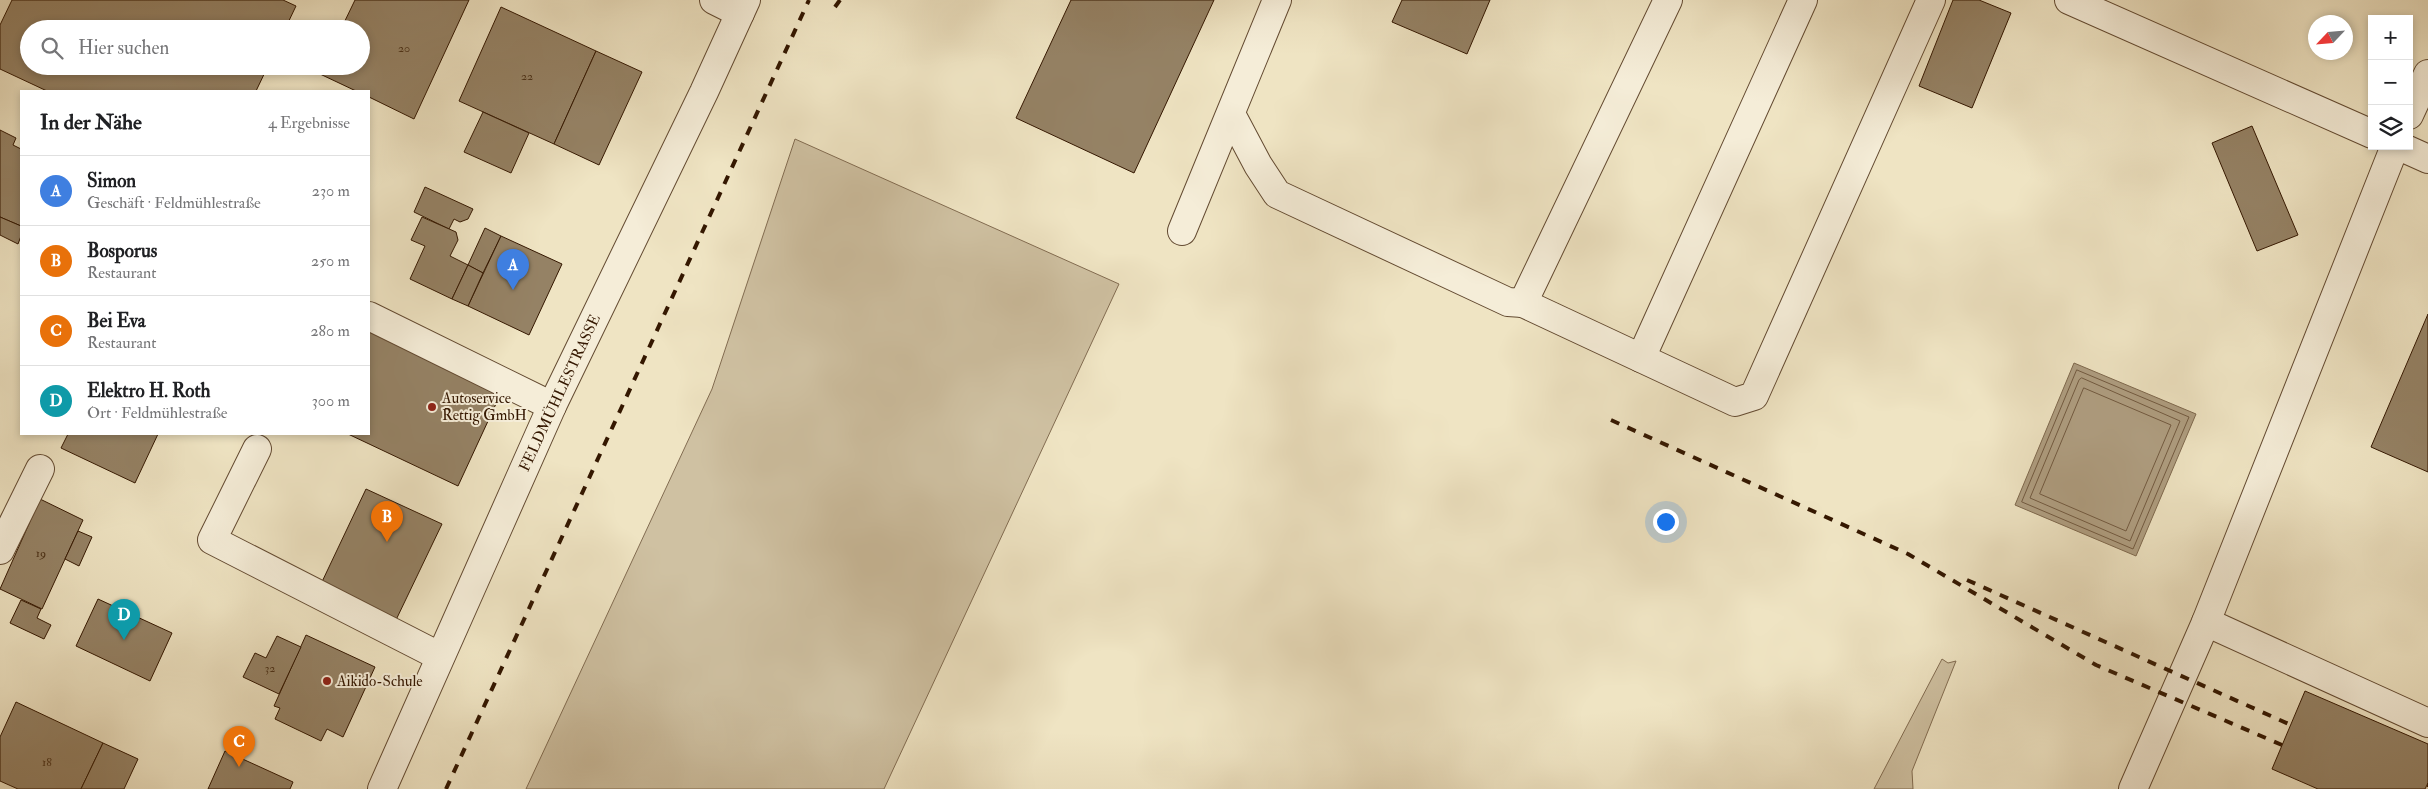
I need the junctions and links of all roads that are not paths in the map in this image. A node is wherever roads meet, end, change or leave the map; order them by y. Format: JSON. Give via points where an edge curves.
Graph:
{"nodes":[{"id":1,"x":714,"y":0,"type":"edge"},
{"id":2,"x":1278,"y":0,"type":"edge"},
{"id":3,"x":1668,"y":0,"type":"edge"},
{"id":4,"x":1803,"y":0,"type":"edge"},
{"id":5,"x":1931,"y":0,"type":"edge"},
{"id":6,"x":2069,"y":0,"type":"edge"},
{"id":7,"x":743,"y":6,"type":"edge"},
{"id":8,"x":2428,"y":74,"type":"edge"},
{"id":9,"x":2413,"y":106,"type":"edge"},
{"id":10,"x":1231,"y":114,"type":"junction"},
{"id":11,"x":2368,"y":132,"type":"edge"},
{"id":12,"x":2395,"y":150,"type":"edge"},
{"id":13,"x":2407,"y":150,"type":"edge"},
{"id":14,"x":2428,"y":159,"type":"edge"},
{"id":15,"x":1182,"y":232,"type":"dead end"},
{"id":16,"x":1523,"y":303,"type":"junction"},
{"id":17,"x":370,"y":316,"type":"edge"},
{"id":18,"x":1641,"y":358,"type":"junction"},
{"id":19,"x":552,"y":406,"type":"junction"},
{"id":20,"x":257,"y":449,"type":"dead end"},
{"id":21,"x":40,"y":469,"type":"dead end"},
{"id":22,"x":0,"y":550,"type":"edge"},
{"id":23,"x":2206,"y":622,"type":"junction"},
{"id":24,"x":439,"y":656,"type":"junction"},
{"id":25,"x":2428,"y":723,"type":"edge"},
{"id":26,"x":382,"y":789,"type":"edge"},
{"id":27,"x":2133,"y":789,"type":"edge"}],
"edges":[{"from":1,"to":7,"type":"street"},
{"from":2,"to":10,"type":"street"},
{"from":3,"to":16,"type":"street"},
{"from":4,"to":18,"type":"street"},
{"from":5,"to":18,"type":"street","via":[[1754,396],[1735,402]]},
{"from":6,"to":11,"type":"street"},
{"from":7,"to":19,"type":"street","name":"FELDMÜHLESTRASSE"},
{"from":8,"to":9,"type":"street"},
{"from":10,"to":15,"type":"street"},
{"from":10,"to":16,"type":"street","via":[[1258,165],[1278,194],[1508,302]]},
{"from":12,"to":23,"type":"street"},
{"from":13,"to":14,"type":"street"},
{"from":16,"to":18,"type":"street"},
{"from":17,"to":19,"type":"street"},
{"from":19,"to":24,"type":"street","name":"FELDMÜHLESTRASSE"},
{"from":20,"to":24,"type":"street","via":[[212,540]]},
{"from":21,"to":22,"type":"street"},
{"from":23,"to":25,"type":"street"},
{"from":23,"to":27,"type":"street"},
{"from":24,"to":26,"type":"street","name":"FELDMÜHLESTRASSE"}]}
